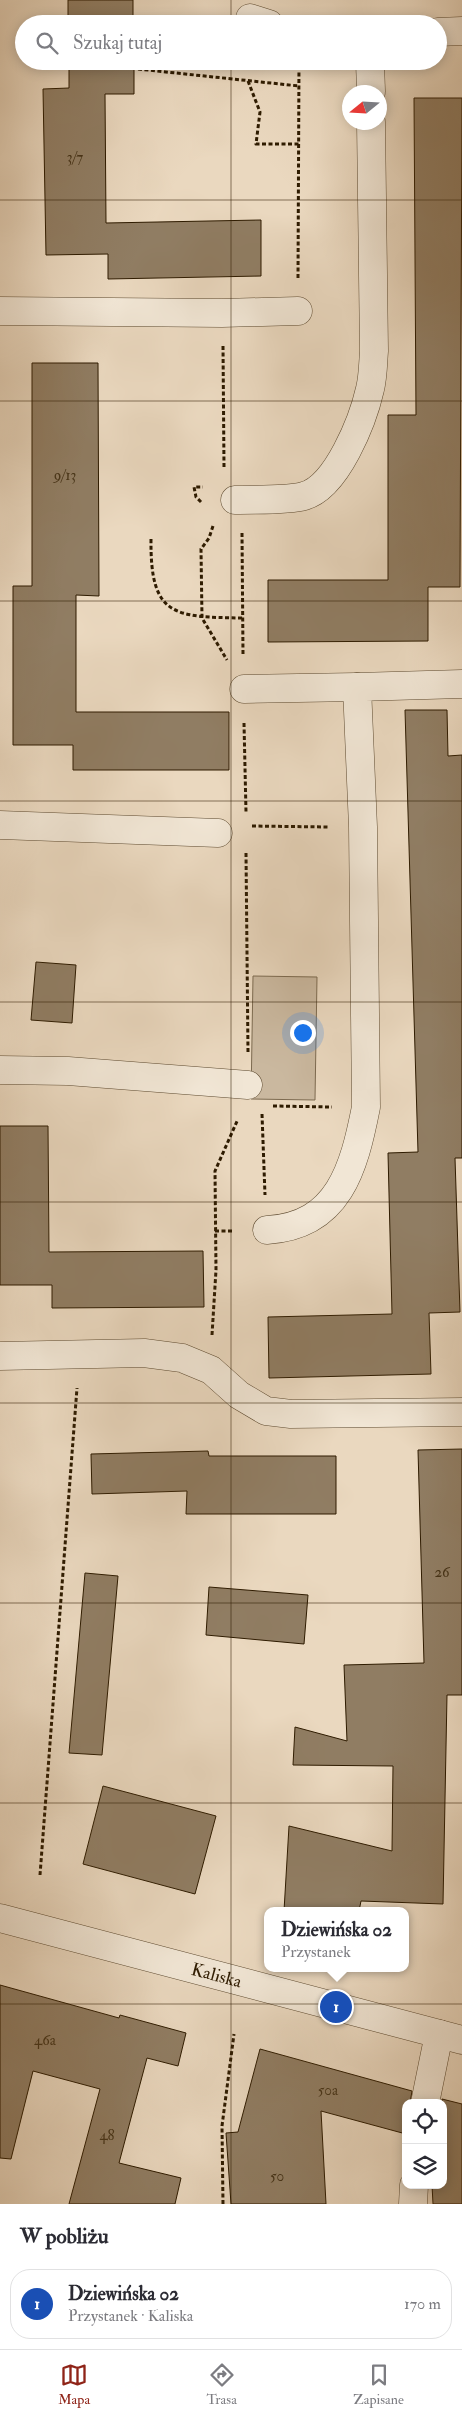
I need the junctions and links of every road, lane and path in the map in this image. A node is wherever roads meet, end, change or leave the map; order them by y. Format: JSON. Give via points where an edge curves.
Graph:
{"nodes":[{"id":1,"x":462,"y":31,"type":"edge"},
{"id":2,"x":447,"y":32,"type":"edge"},
{"id":3,"x":147,"y":70,"type":"edge"},
{"id":4,"x":299,"y":70,"type":"edge"},
{"id":5,"x":370,"y":70,"type":"edge"},
{"id":6,"x":248,"y":81,"type":"junction"},
{"id":7,"x":371,"y":85,"type":"edge"},
{"id":8,"x":299,"y":86,"type":"junction"},
{"id":9,"x":371,"y":130,"type":"edge"},
{"id":10,"x":299,"y":144,"type":"junction"},
{"id":11,"x":0,"y":311,"type":"edge"},
{"id":12,"x":298,"y":311,"type":"joint"},
{"id":13,"x":204,"y":487,"type":"dead end"},
{"id":14,"x":235,"y":500,"type":"dead end"},
{"id":15,"x":203,"y":503,"type":"dead end"},
{"id":16,"x":213,"y":524,"type":"dead end"},
{"id":17,"x":151,"y":540,"type":"dead end"},
{"id":18,"x":202,"y":618,"type":"junction"},
{"id":19,"x":243,"y":618,"type":"dead end"},
{"id":20,"x":230,"y":664,"type":"dead end"},
{"id":21,"x":462,"y":684,"type":"edge"},
{"id":22,"x":357,"y":687,"type":"junction"},
{"id":23,"x":244,"y":690,"type":"dead end"},
{"id":24,"x":0,"y":825,"type":"edge"},
{"id":25,"x":246,"y":826,"type":"dead end"},
{"id":26,"x":363,"y":828,"type":"junction"},
{"id":27,"x":218,"y":833,"type":"dead end"},
{"id":28,"x":0,"y":1070,"type":"edge"},
{"id":29,"x":255,"y":1096,"type":"joint"},
{"id":30,"x":271,"y":1106,"type":"dead end"},
{"id":31,"x":366,"y":1107,"type":"junction"},
{"id":32,"x":267,"y":1230,"type":"joint"},
{"id":33,"x":80,"y":1355,"type":"junction"},
{"id":34,"x":0,"y":1356,"type":"edge"},
{"id":35,"x":462,"y":1412,"type":"edge"},
{"id":36,"x":40,"y":1876,"type":"dead end"},
{"id":37,"x":0,"y":1918,"type":"edge"},
{"id":38,"x":234,"y":2034,"type":"dead end"},
{"id":39,"x":451,"y":2037,"type":"edge"},
{"id":40,"x":427,"y":2099,"type":"edge"},
{"id":41,"x":414,"y":2189,"type":"edge"},
{"id":42,"x":223,"y":2204,"type":"edge"},
{"id":43,"x":413,"y":2204,"type":"edge"}],
"edges":[{"from":1,"to":2,"type":"street"},
{"from":3,"to":6,"type":"path"},
{"from":4,"to":8,"type":"path"},
{"from":5,"to":7,"type":"street"},
{"from":6,"to":8,"type":"path"},
{"from":6,"to":10,"type":"path","via":[[260,112],[256,144]]},
{"from":8,"to":10,"type":"path"},
{"from":9,"to":14,"type":"street","via":[[374,351],[370,389],[359,424],[336,468],[320,487],[304,496]]},
{"from":10,"to":12,"type":"path"},
{"from":11,"to":12,"type":"street"},
{"from":13,"to":15,"type":"path","via":[[194,487],[196,497]]},
{"from":16,"to":18,"type":"path","via":[[210,538],[202,549]]},
{"from":17,"to":18,"type":"path","via":[[150,567],[159,596],[178,613]]},
{"from":18,"to":19,"type":"path"},
{"from":18,"to":20,"type":"path"},
{"from":21,"to":22,"type":"street"},
{"from":22,"to":23,"type":"street"},
{"from":22,"to":26,"type":"street"},
{"from":24,"to":27,"type":"street"},
{"from":25,"to":26,"type":"path"},
{"from":26,"to":31,"type":"street"},
{"from":28,"to":29,"type":"street","via":[[68,1071]]},
{"from":29,"to":32,"type":"path"},
{"from":30,"to":31,"type":"path"},
{"from":31,"to":32,"type":"street","via":[[361,1135],[350,1165],[339,1191],[326,1208],[310,1220],[284,1229]]},
{"from":33,"to":34,"type":"street"},
{"from":33,"to":35,"type":"street","via":[[144,1353],[182,1358],[211,1370],[239,1395],[266,1411],[291,1414]]},
{"from":33,"to":36,"type":"path"},
{"from":37,"to":39,"type":"street","name":"Kaliska"},
{"from":38,"to":42,"type":"path","via":[[222,2126]]},
{"from":39,"to":40,"type":"street"},
{"from":41,"to":43,"type":"street"}]}
